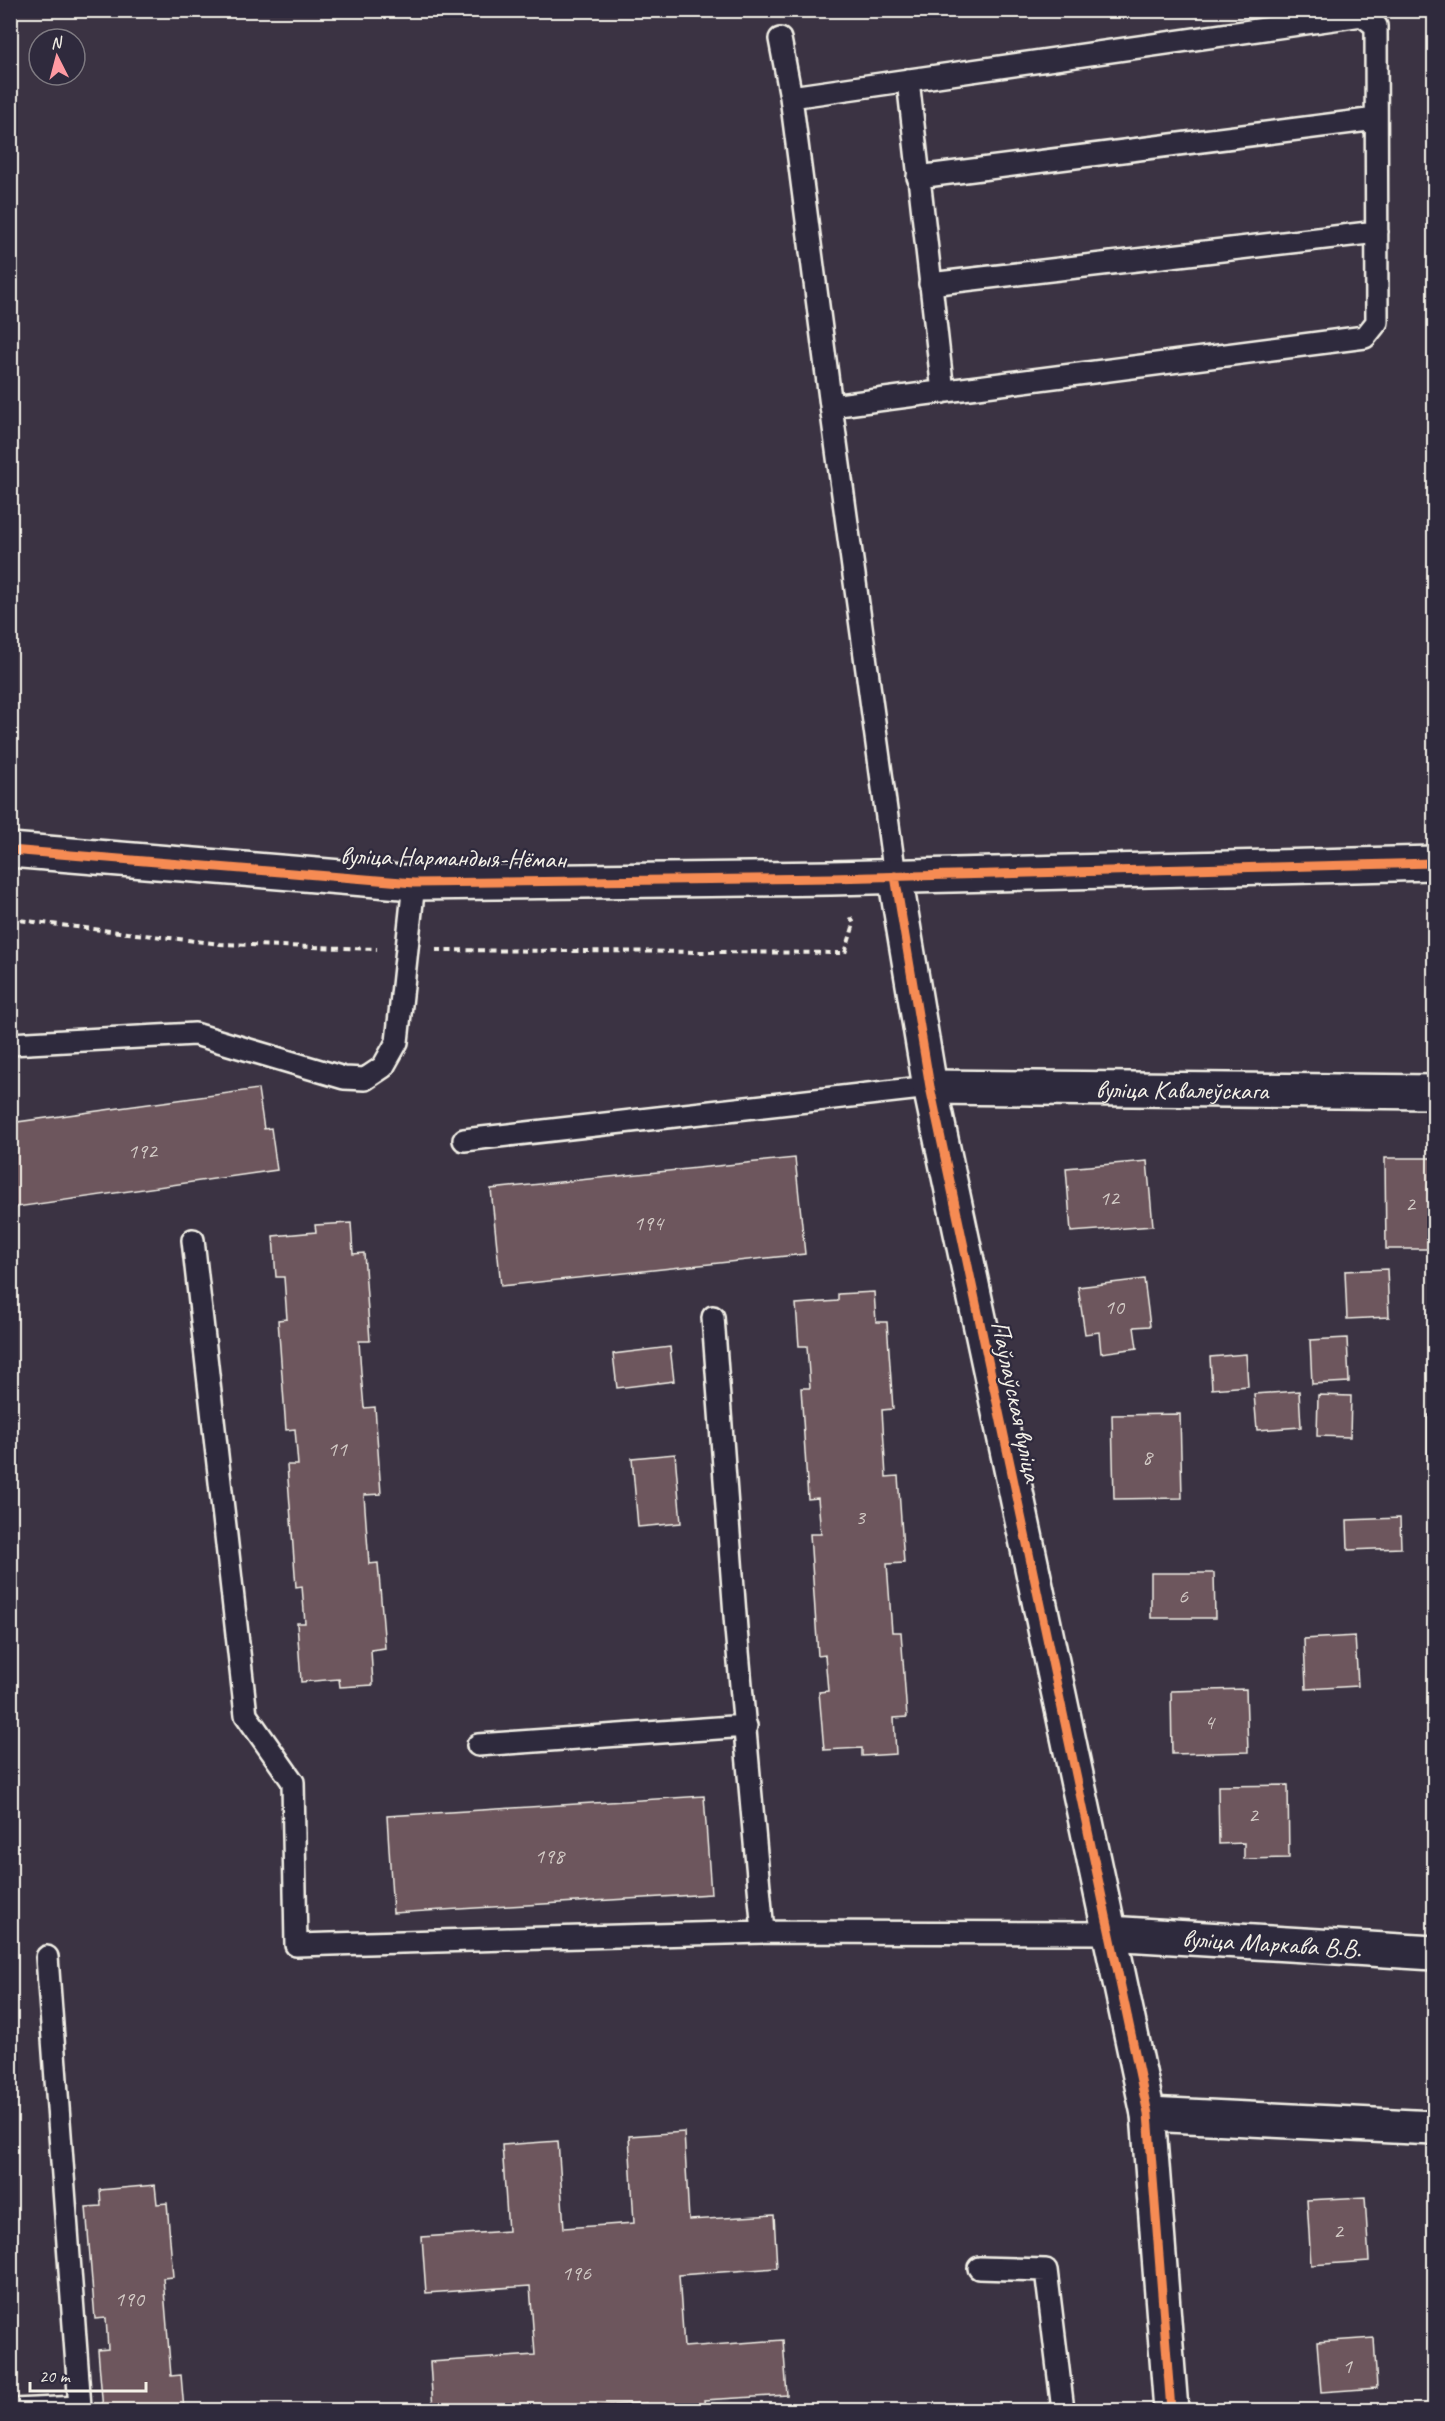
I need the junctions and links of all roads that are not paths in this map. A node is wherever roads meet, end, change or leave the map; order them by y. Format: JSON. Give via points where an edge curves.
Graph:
{"nodes":[{"id":1,"x":780,"y":39,"type":"dead end"},
{"id":2,"x":908,"y":80,"type":"junction"},
{"id":3,"x":791,"y":97,"type":"junction"},
{"id":4,"x":1377,"y":119,"type":"junction"},
{"id":5,"x":918,"y":177,"type":"junction"},
{"id":6,"x":1377,"y":232,"type":"junction"},
{"id":7,"x":930,"y":284,"type":"junction"},
{"id":8,"x":943,"y":392,"type":"junction"},
{"id":9,"x":831,"y":406,"type":"junction"},
{"id":10,"x":10,"y":850,"type":"edge"},
{"id":11,"x":1434,"y":863,"type":"edge"},
{"id":12,"x":895,"y":876,"type":"junction"},
{"id":13,"x":414,"y":883,"type":"junction"},
{"id":14,"x":10,"y":1044,"type":"edge"},
{"id":15,"x":930,"y":1087,"type":"junction"},
{"id":16,"x":1434,"y":1092,"type":"edge"},
{"id":17,"x":464,"y":1140,"type":"dead end"},
{"id":18,"x":193,"y":1240,"type":"dead end"},
{"id":19,"x":713,"y":1317,"type":"dead end"},
{"id":20,"x":746,"y":1726,"type":"junction"},
{"id":21,"x":478,"y":1745,"type":"dead end"},
{"id":22,"x":763,"y":1932,"type":"junction"},
{"id":23,"x":1108,"y":1933,"type":"junction"},
{"id":24,"x":1434,"y":1953,"type":"edge"},
{"id":25,"x":47,"y":1957,"type":"dead end"},
{"id":26,"x":1148,"y":2114,"type":"junction"},
{"id":27,"x":1434,"y":2128,"type":"edge"},
{"id":28,"x":979,"y":2268,"type":"dead end"},
{"id":29,"x":13,"y":2410,"type":"edge"},
{"id":30,"x":1063,"y":2410,"type":"edge"},
{"id":31,"x":1171,"y":2410,"type":"edge"}],
"edges":[{"from":1,"to":3,"type":"lane"},
{"from":2,"to":3,"type":"lane"},
{"from":2,"to":4,"type":"lane","via":[[1362,15],[1376,26]]},
{"from":2,"to":5,"type":"lane"},
{"from":3,"to":9,"type":"lane"},
{"from":4,"to":5,"type":"lane"},
{"from":4,"to":6,"type":"lane"},
{"from":5,"to":7,"type":"lane"},
{"from":6,"to":7,"type":"lane"},
{"from":6,"to":8,"type":"lane","via":[[1377,322],[1365,337]]},
{"from":7,"to":8,"type":"lane"},
{"from":8,"to":9,"type":"lane"},
{"from":9,"to":12,"type":"lane"},
{"from":10,"to":13,"type":"street","name":"вуліца Нармандыя-Нёман"},
{"from":11,"to":12,"type":"street","name":"вуліца Нармандыя-Нёман"},
{"from":12,"to":13,"type":"street","name":"вуліца Нармандыя-Нёман"},
{"from":12,"to":15,"type":"street","name":"Паўлаўская вуліца"},
{"from":13,"to":14,"type":"lane","via":[[397,1042],[383,1067],[365,1078],[344,1078],[195,1034]]},
{"from":15,"to":16,"type":"street","name":"вуліца Кавалеўскага"},
{"from":15,"to":17,"type":"lane"},
{"from":15,"to":23,"type":"street","name":"Паўлаўская вуліца"},
{"from":18,"to":22,"type":"lane","via":[[246,1715],[293,1782],[296,1945]]},
{"from":19,"to":20,"type":"lane"},
{"from":20,"to":21,"type":"lane"},
{"from":20,"to":22,"type":"lane"},
{"from":22,"to":23,"type":"lane"},
{"from":23,"to":24,"type":"street","name":"вуліца Маркава В.В."},
{"from":23,"to":26,"type":"street","name":"Паўлаўская вуліца"},
{"from":25,"to":29,"type":"lane","via":[[80,2407]]},
{"from":26,"to":27,"type":"street"},
{"from":26,"to":31,"type":"street","name":"Паўлаўская вуліца"},
{"from":28,"to":30,"type":"lane","via":[[1046,2270]]}]}
